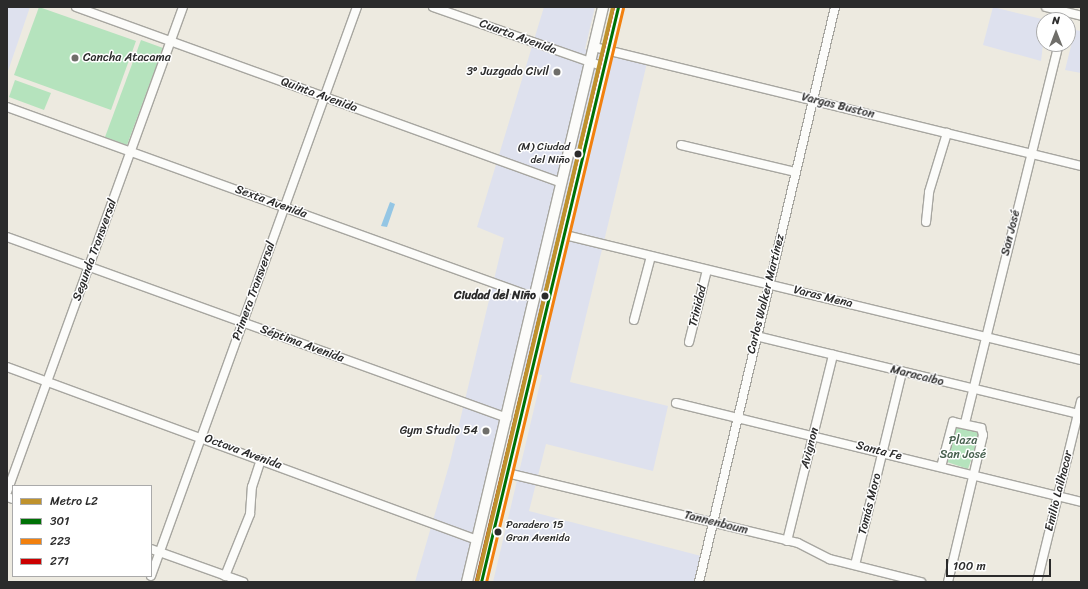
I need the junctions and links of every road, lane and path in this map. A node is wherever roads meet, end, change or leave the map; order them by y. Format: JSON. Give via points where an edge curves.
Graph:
{"nodes":[{"id":1,"x":76,"y":7,"type":"edge"},
{"id":2,"x":182,"y":7,"type":"edge"},
{"id":3,"x":356,"y":7,"type":"edge"},
{"id":4,"x":433,"y":7,"type":"edge"},
{"id":5,"x":603,"y":7,"type":"edge"},
{"id":6,"x":618,"y":7,"type":"edge"},
{"id":7,"x":834,"y":7,"type":"edge"},
{"id":8,"x":1046,"y":7,"type":"edge"},
{"id":9,"x":1064,"y":12,"type":"edge"},
{"id":10,"x":170,"y":41,"type":"junction"},
{"id":11,"x":594,"y":47,"type":"junction"},
{"id":12,"x":608,"y":50,"type":"junction"},
{"id":13,"x":1057,"y":52,"type":"edge"},
{"id":14,"x":590,"y":63,"type":"junction"},
{"id":15,"x":604,"y":66,"type":"junction"},
{"id":16,"x":324,"y":96,"type":"junction"},
{"id":17,"x":812,"y":100,"type":"junction"},
{"id":18,"x":7,"y":107,"type":"edge"},
{"id":19,"x":947,"y":133,"type":"junction"},
{"id":20,"x":681,"y":145,"type":"dead end"},
{"id":21,"x":130,"y":152,"type":"junction"},
{"id":22,"x":1031,"y":154,"type":"junction"},
{"id":23,"x":1081,"y":166,"type":"edge"},
{"id":24,"x":796,"y":172,"type":"junction"},
{"id":25,"x":562,"y":183,"type":"junction"},
{"id":26,"x":285,"y":207,"type":"junction"},
{"id":27,"x":554,"y":217,"type":"junction"},
{"id":28,"x":926,"y":222,"type":"dead end"},
{"id":29,"x":564,"y":235,"type":"junction"},
{"id":30,"x":7,"y":237,"type":"edge"},
{"id":31,"x":651,"y":256,"type":"junction"},
{"id":32,"x":89,"y":266,"type":"junction"},
{"id":33,"x":707,"y":270,"type":"junction"},
{"id":34,"x":769,"y":284,"type":"junction"},
{"id":35,"x":535,"y":298,"type":"junction"},
{"id":36,"x":634,"y":320,"type":"dead end"},
{"id":37,"x":242,"y":322,"type":"junction"},
{"id":38,"x":756,"y":336,"type":"junction"},
{"id":39,"x":986,"y":337,"type":"junction"},
{"id":40,"x":690,"y":342,"type":"dead end"},
{"id":41,"x":833,"y":355,"type":"junction"},
{"id":42,"x":1081,"y":360,"type":"edge"},
{"id":43,"x":7,"y":367,"type":"edge"},
{"id":44,"x":902,"y":372,"type":"junction"},
{"id":45,"x":47,"y":382,"type":"junction"},
{"id":46,"x":973,"y":389,"type":"junction"},
{"id":47,"x":1081,"y":401,"type":"edge"},
{"id":48,"x":676,"y":403,"type":"dead end"},
{"id":49,"x":1078,"y":414,"type":"junction"},
{"id":50,"x":507,"y":418,"type":"junction"},
{"id":51,"x":739,"y":418,"type":"junction"},
{"id":52,"x":965,"y":422,"type":"junction"},
{"id":53,"x":517,"y":432,"type":"junction"},
{"id":54,"x":813,"y":435,"type":"junction"},
{"id":55,"x":201,"y":437,"type":"junction"},
{"id":56,"x":882,"y":452,"type":"junction"},
{"id":57,"x":261,"y":459,"type":"junction"},
{"id":58,"x":941,"y":467,"type":"junction"},
{"id":59,"x":507,"y":473,"type":"junction"},
{"id":60,"x":973,"y":475,"type":"junction"},
{"id":61,"x":7,"y":492,"type":"edge"},
{"id":62,"x":1057,"y":496,"type":"junction"},
{"id":63,"x":1081,"y":502,"type":"edge"},
{"id":64,"x":714,"y":523,"type":"junction"},
{"id":65,"x":478,"y":540,"type":"junction"},
{"id":66,"x":787,"y":541,"type":"junction"},
{"id":67,"x":152,"y":549,"type":"edge"},
{"id":68,"x":159,"y":552,"type":"junction"},
{"id":69,"x":855,"y":565,"type":"junction"},
{"id":70,"x":152,"y":573,"type":"edge"},
{"id":71,"x":225,"y":576,"type":"junction"},
{"id":72,"x":242,"y":582,"type":"edge"},
{"id":73,"x":467,"y":582,"type":"edge"},
{"id":74,"x":481,"y":582,"type":"edge"},
{"id":75,"x":699,"y":582,"type":"edge"},
{"id":76,"x":921,"y":582,"type":"edge"},
{"id":77,"x":948,"y":582,"type":"edge"},
{"id":78,"x":1037,"y":582,"type":"edge"}],
"edges":[{"from":1,"to":10,"type":"street","name":"Quinta Avenida"},
{"from":2,"to":10,"type":"street","name":"Segunda Transversal"},
{"from":3,"to":16,"type":"street","name":"Primera Transversal"},
{"from":4,"to":14,"type":"street","name":"Cuarta Avenida"},
{"from":5,"to":11,"type":"main road"},
{"from":6,"to":12,"type":"main road"},
{"from":7,"to":17,"type":"street","name":"Carlos Walker Martínez"},
{"from":8,"to":9,"type":"street"},
{"from":10,"to":16,"type":"street","name":"Quinta Avenida"},
{"from":10,"to":21,"type":"street","name":"Segunda Transversal"},
{"from":11,"to":12,"type":"street","name":"Vargas Buston"},
{"from":11,"to":14,"type":"main road"},
{"from":12,"to":15,"type":"main road"},
{"from":12,"to":17,"type":"street","name":"Vargas Buston"},
{"from":13,"to":22,"type":"street","name":"San José"},
{"from":14,"to":15,"type":"street","name":"Cuarta Avenida"},
{"from":14,"to":25,"type":"main road"},
{"from":15,"to":29,"type":"main road"},
{"from":16,"to":25,"type":"street","name":"Quinta Avenida"},
{"from":16,"to":26,"type":"street","name":"Primera Transversal"},
{"from":17,"to":19,"type":"street","name":"Vargas Buston"},
{"from":17,"to":24,"type":"street","name":"Carlos Walker Martínez"},
{"from":18,"to":21,"type":"street","name":"Sexta Avenida"},
{"from":19,"to":22,"type":"street","name":"Vargas Buston"},
{"from":19,"to":28,"type":"street","via":[[929,192]]},
{"from":20,"to":24,"type":"street"},
{"from":21,"to":26,"type":"street","name":"Sexta Avenida"},
{"from":21,"to":32,"type":"street","name":"Segunda Transversal"},
{"from":22,"to":23,"type":"street","name":"Vargas Buston"},
{"from":22,"to":39,"type":"street","name":"San José"},
{"from":24,"to":34,"type":"street","name":"Carlos Walker Martínez"},
{"from":25,"to":27,"type":"main road"},
{"from":26,"to":35,"type":"street","name":"Sexta Avenida"},
{"from":26,"to":37,"type":"street","name":"Primera Transversal"},
{"from":27,"to":29,"type":"main road"},
{"from":27,"to":35,"type":"main road"},
{"from":29,"to":31,"type":"street","name":"Varas Mena"},
{"from":29,"to":53,"type":"main road"},
{"from":30,"to":32,"type":"street","name":"Séptima Avenida"},
{"from":31,"to":33,"type":"street","name":"Varas Mena"},
{"from":31,"to":36,"type":"street"},
{"from":32,"to":37,"type":"street","name":"Séptima Avenida"},
{"from":32,"to":45,"type":"street","name":"Segunda Transversal"},
{"from":33,"to":34,"type":"street","name":"Varas Mena"},
{"from":33,"to":40,"type":"street","name":"Trinidad"},
{"from":34,"to":38,"type":"street","name":"Carlos Walker Martínez"},
{"from":34,"to":39,"type":"street","name":"Varas Mena"},
{"from":35,"to":50,"type":"main road"},
{"from":37,"to":50,"type":"street","name":"Séptima Avenida"},
{"from":37,"to":55,"type":"street","name":"Primera Transversal"},
{"from":38,"to":41,"type":"street","name":"Maracaibo"},
{"from":38,"to":51,"type":"street","name":"Carlos Walker Martínez"},
{"from":39,"to":42,"type":"street","name":"Varas Mena"},
{"from":39,"to":46,"type":"street","name":"San José"},
{"from":41,"to":44,"type":"street","name":"Maracaibo"},
{"from":41,"to":54,"type":"street","name":"Avignon"},
{"from":43,"to":45,"type":"street","name":"Octava Avenida"},
{"from":44,"to":46,"type":"street","name":"Maracaibo"},
{"from":44,"to":56,"type":"street","name":"Tomás Moro"},
{"from":45,"to":55,"type":"street","name":"Octava Avenida"},
{"from":45,"to":61,"type":"street","name":"Segunda Transversal"},
{"from":46,"to":49,"type":"street","name":"Maracaibo"},
{"from":46,"to":52,"type":"street","name":"San José"},
{"from":47,"to":49,"type":"street","name":"Emilio Lailhacar"},
{"from":48,"to":51,"type":"street","name":"Santa Fe"},
{"from":49,"to":62,"type":"street","name":"Emilio Lailhacar"},
{"from":50,"to":53,"type":"main road"},
{"from":50,"to":65,"type":"main road"},
{"from":51,"to":54,"type":"street","name":"Santa Fe"},
{"from":51,"to":64,"type":"street","name":"Carlos Walker Martínez"},
{"from":52,"to":58,"type":"street","via":[[951,424]]},
{"from":52,"to":60,"type":"street","via":[[980,427],[983,432]]},
{"from":53,"to":59,"type":"main road"},
{"from":54,"to":56,"type":"street","name":"Santa Fe"},
{"from":54,"to":66,"type":"street","name":"Avignon"},
{"from":55,"to":57,"type":"street","name":"Octava Avenida"},
{"from":55,"to":68,"type":"street","name":"Primera Transversal"},
{"from":56,"to":58,"type":"street","name":"Santa Fe"},
{"from":56,"to":69,"type":"street","name":"Tomás Moro"},
{"from":57,"to":65,"type":"street","name":"Octava Avenida"},
{"from":57,"to":71,"type":"street","via":[[252,487],[250,514]]},
{"from":58,"to":60,"type":"street","name":"Santa Fe"},
{"from":59,"to":64,"type":"street","name":"Tannenbaum"},
{"from":59,"to":74,"type":"main road"},
{"from":60,"to":62,"type":"street","name":"Santa Fe"},
{"from":60,"to":77,"type":"street"},
{"from":62,"to":63,"type":"street","name":"Santa Fe"},
{"from":62,"to":78,"type":"street","name":"Emilio Lailhacar"},
{"from":64,"to":66,"type":"street","name":"Tannenbaum"},
{"from":64,"to":75,"type":"street","name":"Carlos Walker Martínez"},
{"from":65,"to":73,"type":"main road"},
{"from":66,"to":69,"type":"street","name":"Tannenbaum"},
{"from":67,"to":68,"type":"street"},
{"from":68,"to":70,"type":"street","name":"Primera Transversal"},
{"from":68,"to":71,"type":"street"},
{"from":69,"to":76,"type":"street","name":"Tannenbaum"},
{"from":71,"to":72,"type":"street"}]}
